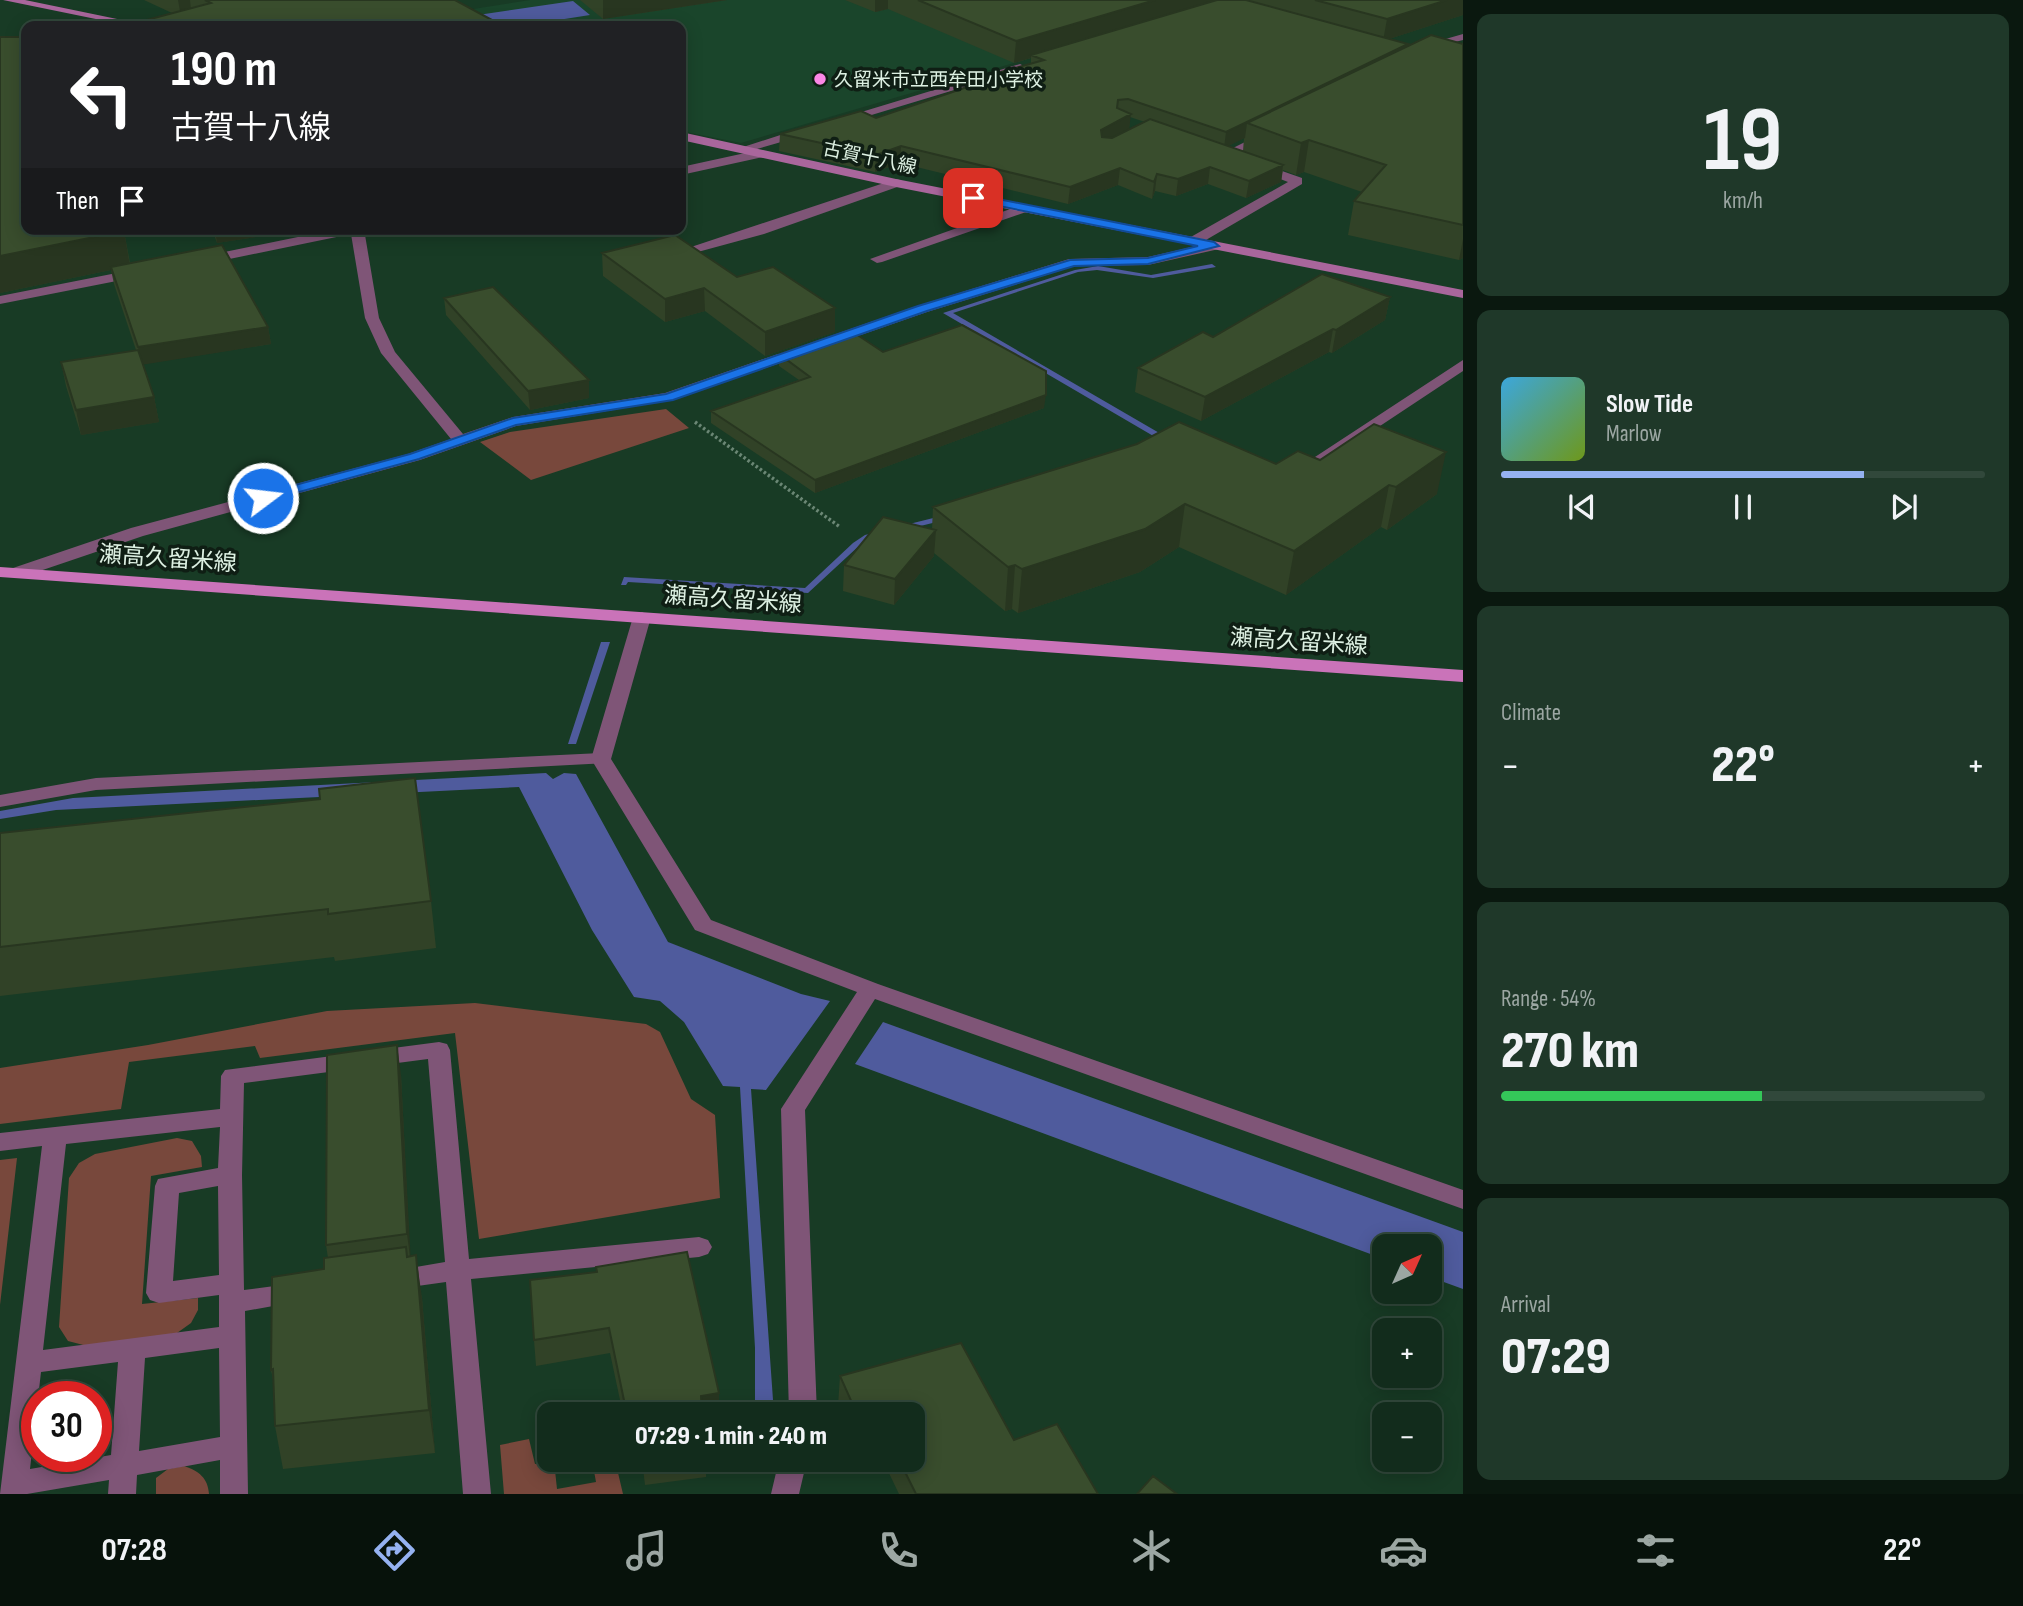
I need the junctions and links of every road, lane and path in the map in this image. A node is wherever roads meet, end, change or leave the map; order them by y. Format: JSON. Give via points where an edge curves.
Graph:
{"nodes":[{"id":1,"x":8,"y":0,"type":"edge"},
{"id":2,"x":119,"y":21,"type":"edge"},
{"id":3,"x":1463,"y":37,"type":"edge"},
{"id":4,"x":1414,"y":50,"type":"edge"},
{"id":5,"x":1032,"y":64,"type":"edge"},
{"id":6,"x":835,"y":122,"type":"edge"},
{"id":7,"x":822,"y":126,"type":"edge"},
{"id":8,"x":1275,"y":131,"type":"edge"},
{"id":9,"x":686,"y":137,"type":"edge"},
{"id":10,"x":743,"y":149,"type":"junction"},
{"id":11,"x":1212,"y":151,"type":"edge"},
{"id":12,"x":763,"y":153,"type":"junction"},
{"id":13,"x":1225,"y":155,"type":"junction"},
{"id":14,"x":686,"y":170,"type":"edge"},
{"id":15,"x":896,"y":183,"type":"junction"},
{"id":16,"x":1024,"y":208,"type":"junction"},
{"id":17,"x":327,"y":235,"type":"edge"},
{"id":18,"x":358,"y":235,"type":"edge"},
{"id":19,"x":1194,"y":241,"type":"junction"},
{"id":20,"x":1214,"y":246,"type":"junction"},
{"id":21,"x":682,"y":252,"type":"edge"},
{"id":22,"x":877,"y":259,"type":"dead end"},
{"id":23,"x":192,"y":262,"type":"edge"},
{"id":24,"x":151,"y":270,"type":"edge"},
{"id":25,"x":1463,"y":294,"type":"edge"},
{"id":26,"x":0,"y":300,"type":"edge"},
{"id":27,"x":1463,"y":364,"type":"edge"},
{"id":28,"x":668,"y":397,"type":"junction"},
{"id":29,"x":459,"y":439,"type":"junction"},
{"id":30,"x":1284,"y":482,"type":"edge"},
{"id":31,"x":840,"y":527,"type":"dead end"},
{"id":32,"x":0,"y":572,"type":"edge"},
{"id":33,"x":19,"y":572,"type":"junction"},
{"id":34,"x":642,"y":617,"type":"junction"},
{"id":35,"x":1463,"y":676,"type":"edge"},
{"id":36,"x":601,"y":759,"type":"junction"},
{"id":37,"x":0,"y":801,"type":"edge"},
{"id":38,"x":870,"y":989,"type":"junction"},
{"id":39,"x":230,"y":1117,"type":"junction"},
{"id":40,"x":55,"y":1135,"type":"junction"},
{"id":41,"x":0,"y":1142,"type":"edge"},
{"id":42,"x":230,"y":1175,"type":"junction"},
{"id":43,"x":1463,"y":1200,"type":"edge"},
{"id":44,"x":699,"y":1247,"type":"dead end"},
{"id":45,"x":458,"y":1270,"type":"junction"},
{"id":46,"x":378,"y":1281,"type":"edge"},
{"id":47,"x":325,"y":1289,"type":"edge"},
{"id":48,"x":232,"y":1293,"type":"junction"},
{"id":49,"x":232,"y":1336,"type":"junction"},
{"id":50,"x":132,"y":1350,"type":"junction"},
{"id":51,"x":28,"y":1363,"type":"junction"},
{"id":52,"x":803,"y":1402,"type":"edge"},
{"id":53,"x":233,"y":1446,"type":"junction"},
{"id":54,"x":125,"y":1464,"type":"junction"},
{"id":55,"x":790,"y":1472,"type":"edge"},
{"id":56,"x":14,"y":1489,"type":"edge"},
{"id":57,"x":122,"y":1494,"type":"edge"},
{"id":58,"x":234,"y":1494,"type":"edge"},
{"id":59,"x":477,"y":1494,"type":"edge"},
{"id":60,"x":785,"y":1494,"type":"edge"}],
"edges":[{"from":1,"to":2,"type":"main road"},
{"from":3,"to":4,"type":"street"},
{"from":5,"to":6,"type":"street"},
{"from":7,"to":10,"type":"street"},
{"from":8,"to":13,"type":"street"},
{"from":9,"to":10,"type":"main road","name":"古賀十八線"},
{"from":10,"to":12,"type":"main road","name":"古賀十八線"},
{"from":11,"to":13,"type":"street"},
{"from":12,"to":14,"type":"street"},
{"from":12,"to":15,"type":"main road","name":"古賀十八線"},
{"from":13,"to":19,"type":"street","via":[[1298,181]]},
{"from":15,"to":16,"type":"main road","name":"古賀十八線"},
{"from":15,"to":21,"type":"street","via":[[759,231]]},
{"from":16,"to":19,"type":"main road","name":"古賀十八線"},
{"from":16,"to":22,"type":"street"},
{"from":17,"to":23,"type":"street"},
{"from":18,"to":29,"type":"street","via":[[372,318],[387,353]]},
{"from":19,"to":20,"type":"main road","name":"古賀十八線"},
{"from":20,"to":25,"type":"main road","name":"古賀十八線"},
{"from":20,"to":28,"type":"street","via":[[1148,261],[1074,262]]},
{"from":24,"to":26,"type":"street"},
{"from":27,"to":30,"type":"street"},
{"from":28,"to":29,"type":"street","via":[[513,422]]},
{"from":28,"to":31,"type":"path","via":[[683,414]]},
{"from":29,"to":33,"type":"street","via":[[414,457],[137,532]]},
{"from":32,"to":33,"type":"main road","name":"瀬高久留米線"},
{"from":33,"to":34,"type":"main road","name":"瀬高久留米線"},
{"from":34,"to":35,"type":"main road","name":"瀬高久留米線"},
{"from":34,"to":36,"type":"street"},
{"from":36,"to":37,"type":"street","via":[[96,784]]},
{"from":36,"to":38,"type":"street","via":[[703,925]]},
{"from":38,"to":43,"type":"street"},
{"from":38,"to":52,"type":"street","via":[[793,1109]]},
{"from":39,"to":40,"type":"street"},
{"from":39,"to":42,"type":"street"},
{"from":39,"to":45,"type":"street","via":[[233,1076],[439,1050]]},
{"from":40,"to":41,"type":"street"},
{"from":40,"to":51,"type":"street"},
{"from":42,"to":48,"type":"street"},
{"from":42,"to":48,"type":"street","via":[[167,1185],[159,1293]]},
{"from":44,"to":45,"type":"street"},
{"from":45,"to":46,"type":"street"},
{"from":45,"to":59,"type":"street"},
{"from":47,"to":48,"type":"street"},
{"from":48,"to":49,"type":"street"},
{"from":49,"to":50,"type":"street"},
{"from":49,"to":53,"type":"street"},
{"from":50,"to":51,"type":"street"},
{"from":50,"to":54,"type":"street"},
{"from":51,"to":56,"type":"street"},
{"from":53,"to":54,"type":"street"},
{"from":53,"to":58,"type":"street"},
{"from":54,"to":56,"type":"street"},
{"from":54,"to":57,"type":"street"},
{"from":55,"to":60,"type":"street"}]}
